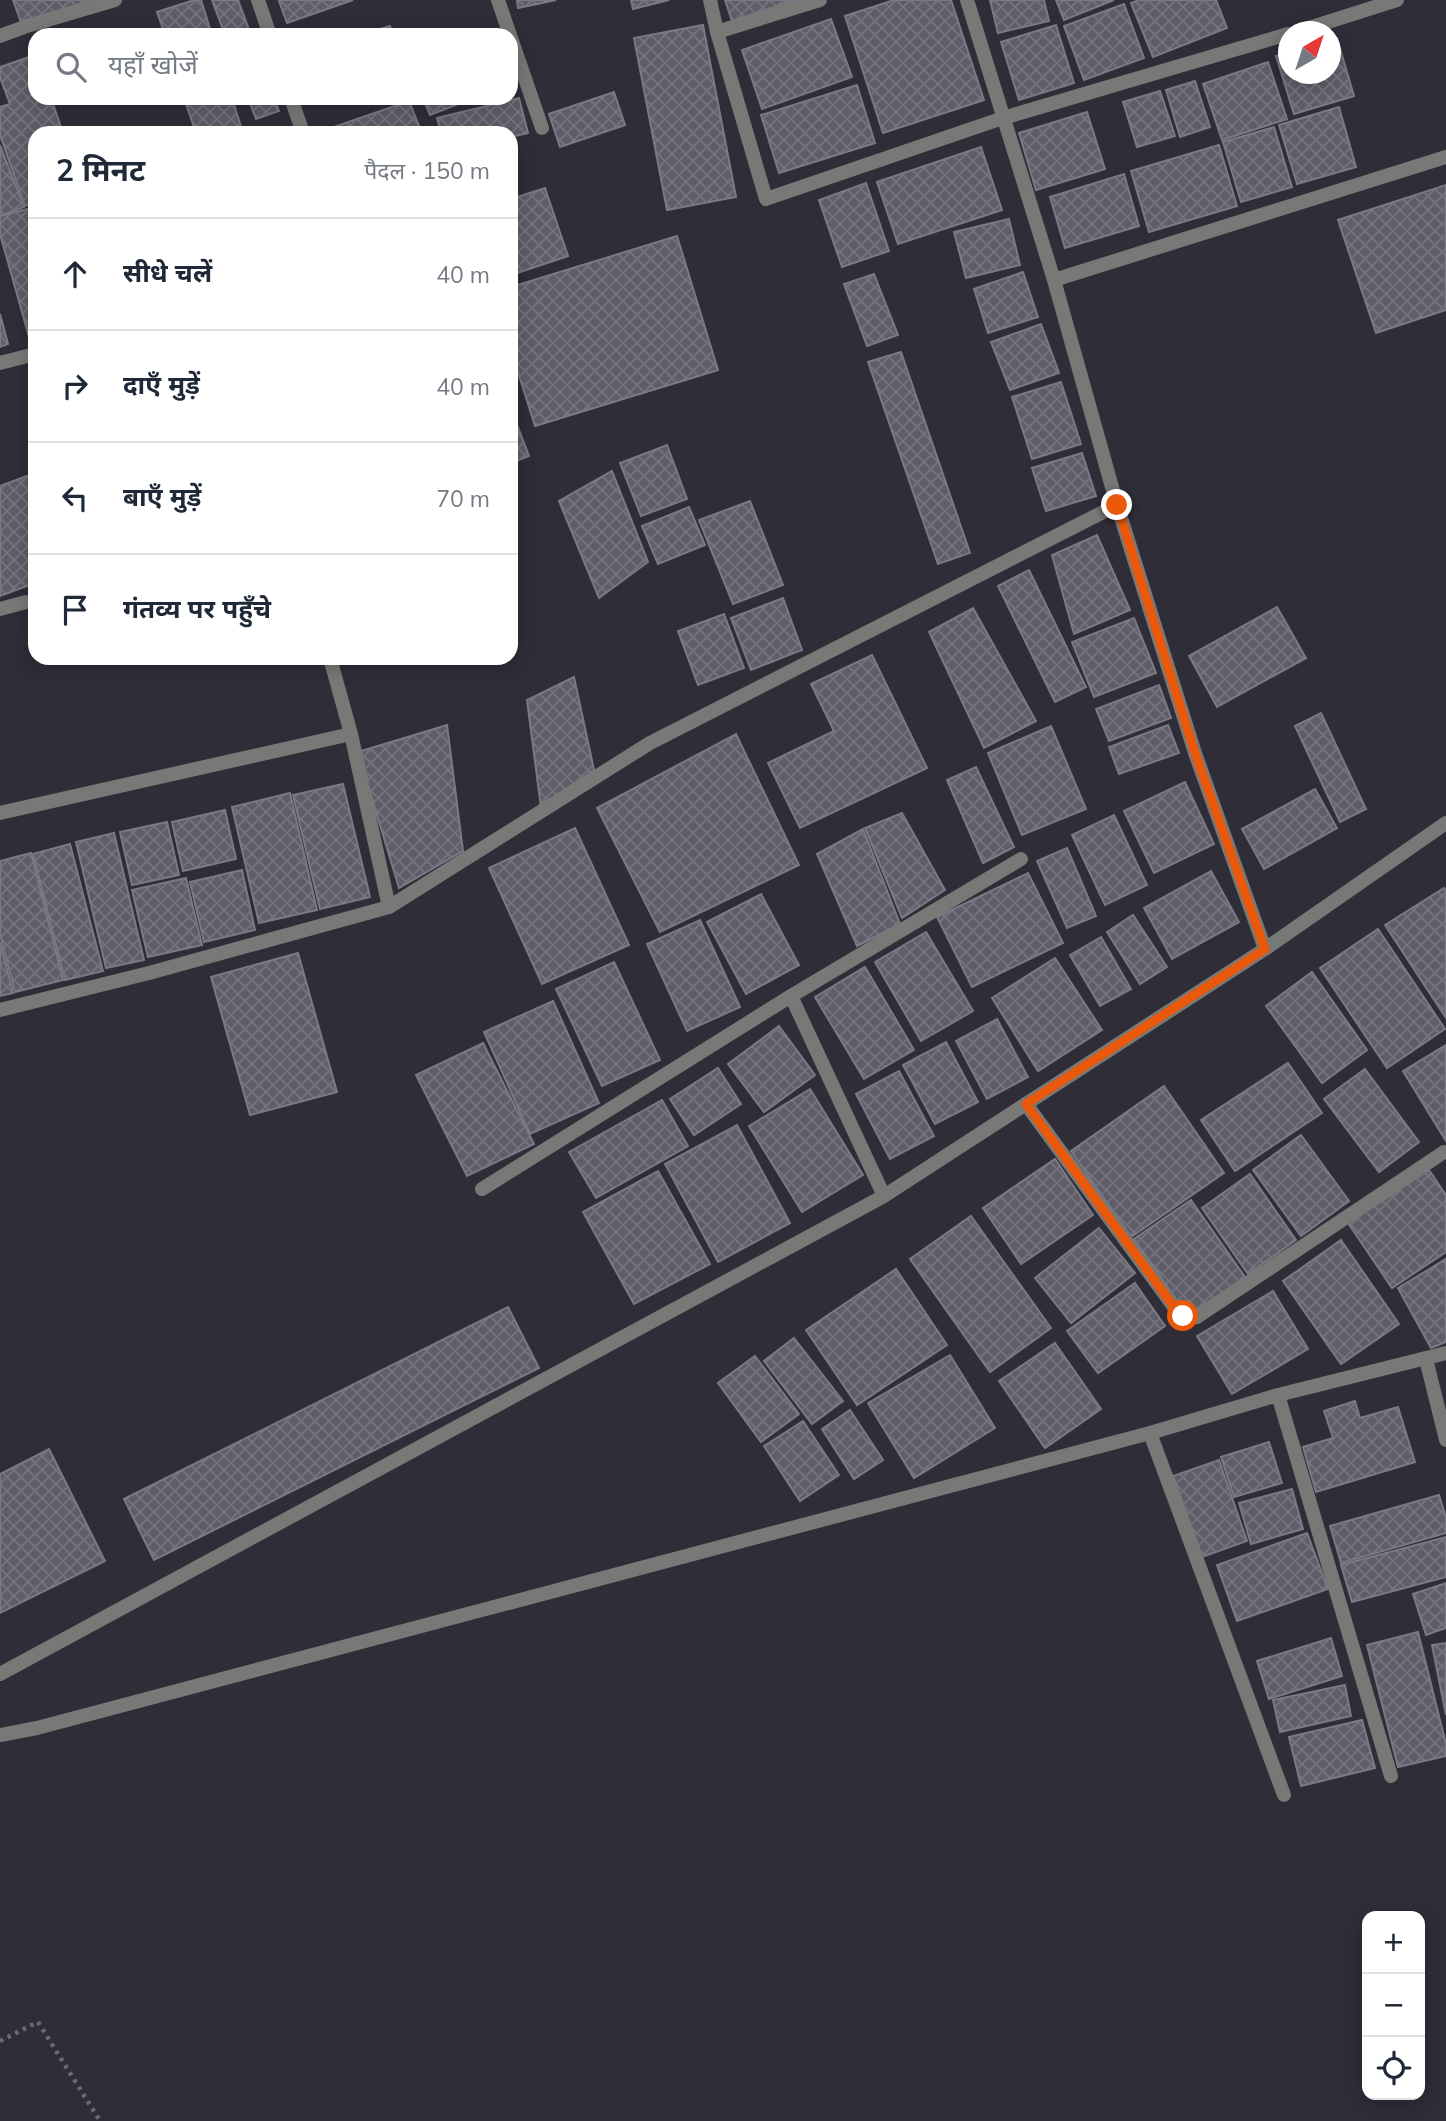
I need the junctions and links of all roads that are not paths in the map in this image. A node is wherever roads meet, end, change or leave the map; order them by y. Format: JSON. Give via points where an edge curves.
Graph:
{"nodes":[{"id":1,"x":115,"y":0,"type":"edge"},
{"id":2,"x":258,"y":0,"type":"edge"},
{"id":3,"x":498,"y":0,"type":"edge"},
{"id":4,"x":710,"y":0,"type":"edge"},
{"id":5,"x":820,"y":0,"type":"edge"},
{"id":6,"x":967,"y":0,"type":"edge"},
{"id":7,"x":1397,"y":0,"type":"edge"},
{"id":8,"x":1331,"y":21,"type":"edge"},
{"id":9,"x":268,"y":28,"type":"edge"},
{"id":10,"x":507,"y":28,"type":"edge"},
{"id":11,"x":717,"y":32,"type":"junction"},
{"id":12,"x":0,"y":37,"type":"edge"},
{"id":13,"x":1278,"y":37,"type":"edge"},
{"id":14,"x":518,"y":60,"type":"edge"},
{"id":15,"x":293,"y":105,"type":"edge"},
{"id":16,"x":1003,"y":118,"type":"junction"},
{"id":17,"x":301,"y":126,"type":"edge"},
{"id":18,"x":542,"y":128,"type":"dead end"},
{"id":19,"x":1446,"y":157,"type":"edge"},
{"id":20,"x":1054,"y":280,"type":"junction"},
{"id":21,"x":28,"y":356,"type":"edge"},
{"id":22,"x":0,"y":363,"type":"edge"},
{"id":23,"x":1117,"y":505,"type":"junction"},
{"id":24,"x":26,"y":602,"type":"dead end"},
{"id":25,"x":0,"y":609,"type":"edge"},
{"id":26,"x":332,"y":665,"type":"edge"},
{"id":27,"x":351,"y":734,"type":"junction"},
{"id":28,"x":0,"y":813,"type":"edge"},
{"id":29,"x":1446,"y":823,"type":"edge"},
{"id":30,"x":1021,"y":859,"type":"dead end"},
{"id":31,"x":389,"y":907,"type":"junction"},
{"id":32,"x":1265,"y":949,"type":"junction"},
{"id":33,"x":791,"y":996,"type":"junction"},
{"id":34,"x":0,"y":1010,"type":"edge"},
{"id":35,"x":1026,"y":1104,"type":"junction"},
{"id":36,"x":1444,"y":1152,"type":"edge"},
{"id":37,"x":482,"y":1189,"type":"dead end"},
{"id":38,"x":884,"y":1196,"type":"junction"},
{"id":39,"x":1446,"y":1353,"type":"edge"},
{"id":40,"x":1426,"y":1359,"type":"junction"},
{"id":41,"x":1278,"y":1395,"type":"junction"},
{"id":42,"x":1150,"y":1433,"type":"junction"},
{"id":43,"x":1446,"y":1440,"type":"edge"},
{"id":44,"x":0,"y":1674,"type":"edge"},
{"id":45,"x":0,"y":1735,"type":"edge"},
{"id":46,"x":1391,"y":1776,"type":"dead end"},
{"id":47,"x":1284,"y":1795,"type":"dead end"}],
"edges":[{"from":1,"to":12,"type":"street"},
{"from":2,"to":9,"type":"street"},
{"from":3,"to":10,"type":"street"},
{"from":4,"to":11,"type":"street"},
{"from":5,"to":11,"type":"street"},
{"from":6,"to":16,"type":"street"},
{"from":7,"to":8,"type":"street"},
{"from":11,"to":16,"type":"street","via":[[766,199]]},
{"from":13,"to":16,"type":"street"},
{"from":14,"to":18,"type":"street"},
{"from":15,"to":17,"type":"street"},
{"from":16,"to":20,"type":"street"},
{"from":19,"to":20,"type":"street"},
{"from":20,"to":23,"type":"street"},
{"from":21,"to":22,"type":"street"},
{"from":23,"to":31,"type":"street","via":[[650,743]]},
{"from":23,"to":32,"type":"street","via":[[1195,753]]},
{"from":24,"to":25,"type":"street"},
{"from":26,"to":27,"type":"street"},
{"from":27,"to":28,"type":"street"},
{"from":27,"to":31,"type":"street"},
{"from":29,"to":32,"type":"street"},
{"from":30,"to":33,"type":"street"},
{"from":31,"to":34,"type":"street"},
{"from":32,"to":35,"type":"street"},
{"from":33,"to":37,"type":"street"},
{"from":33,"to":38,"type":"street"},
{"from":35,"to":36,"type":"street","via":[[1177,1311],[1189,1318],[1197,1317]]},
{"from":35,"to":38,"type":"street"},
{"from":38,"to":44,"type":"street"},
{"from":39,"to":40,"type":"street"},
{"from":40,"to":41,"type":"street"},
{"from":40,"to":43,"type":"street"},
{"from":41,"to":42,"type":"street"},
{"from":41,"to":46,"type":"street"},
{"from":42,"to":45,"type":"street"},
{"from":42,"to":47,"type":"street"}]}
